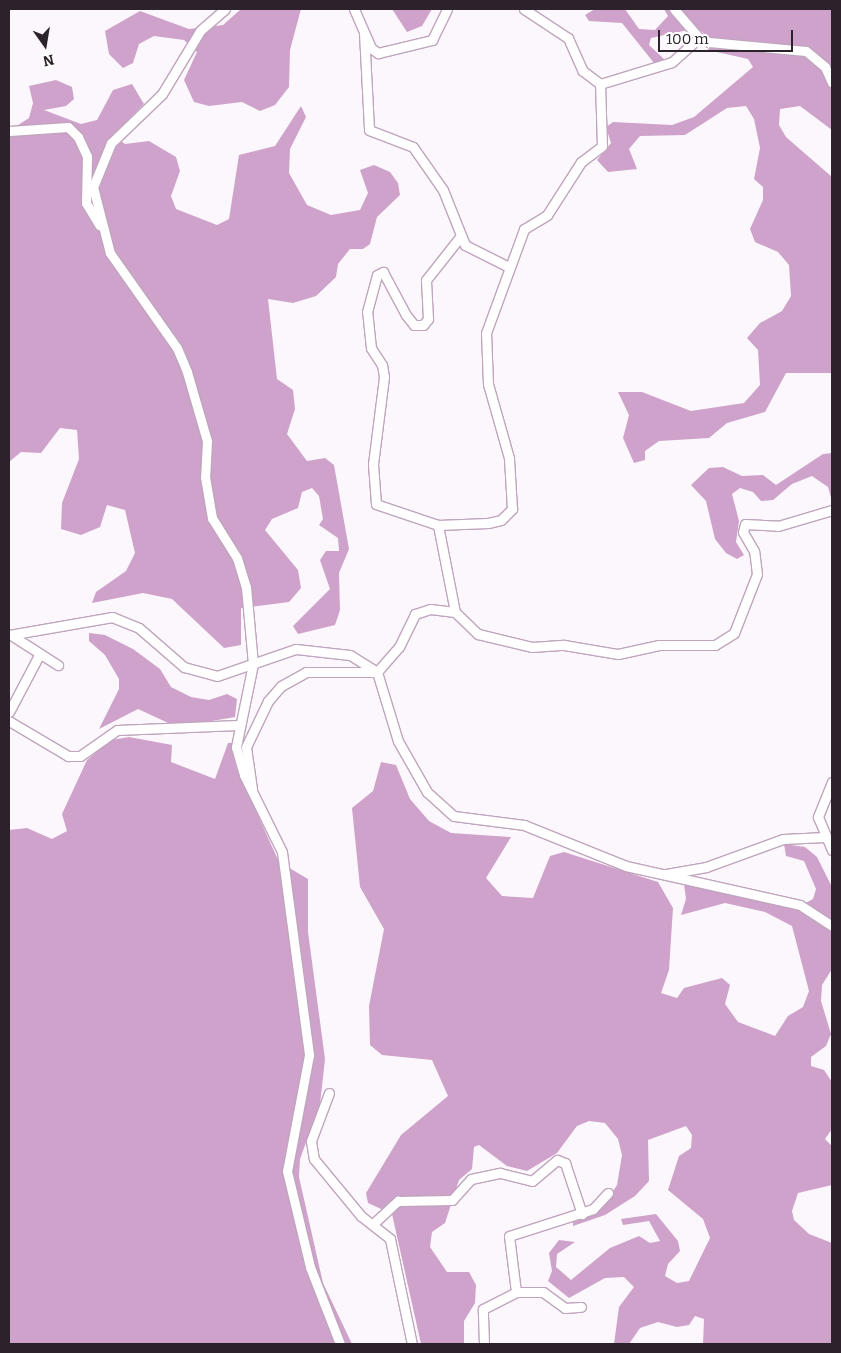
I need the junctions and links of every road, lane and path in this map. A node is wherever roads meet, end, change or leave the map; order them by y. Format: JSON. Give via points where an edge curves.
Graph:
{"nodes":[{"id":1,"x":225,"y":9,"type":"edge"},
{"id":2,"x":354,"y":9,"type":"edge"},
{"id":3,"x":447,"y":9,"type":"edge"},
{"id":4,"x":524,"y":9,"type":"edge"},
{"id":5,"x":674,"y":9,"type":"edge"},
{"id":6,"x":364,"y":33,"type":"junction"},
{"id":7,"x":699,"y":38,"type":"junction"},
{"id":8,"x":832,"y":83,"type":"edge"},
{"id":9,"x":600,"y":84,"type":"junction"},
{"id":10,"x":9,"y":131,"type":"edge"},
{"id":11,"x":100,"y":226,"type":"junction"},
{"id":12,"x":460,"y":237,"type":"junction"},
{"id":13,"x":509,"y":267,"type":"junction"},
{"id":14,"x":832,"y":510,"type":"edge"},
{"id":15,"x":438,"y":525,"type":"junction"},
{"id":16,"x":455,"y":612,"type":"junction"},
{"id":17,"x":10,"y":635,"type":"edge"},
{"id":18,"x":39,"y":655,"type":"junction"},
{"id":19,"x":253,"y":664,"type":"junction"},
{"id":20,"x":58,"y":665,"type":"dead end"},
{"id":21,"x":378,"y":672,"type":"junction"},
{"id":22,"x":9,"y":712,"type":"edge"},
{"id":23,"x":9,"y":721,"type":"edge"},
{"id":24,"x":238,"y":725,"type":"junction"},
{"id":25,"x":832,"y":782,"type":"edge"},
{"id":26,"x":252,"y":792,"type":"junction"},
{"id":27,"x":825,"y":838,"type":"junction"},
{"id":28,"x":832,"y":850,"type":"edge"},
{"id":29,"x":666,"y":874,"type":"junction"},
{"id":30,"x":832,"y":926,"type":"edge"},
{"id":31,"x":329,"y":1093,"type":"dead end"},
{"id":32,"x":608,"y":1193,"type":"dead end"},
{"id":33,"x":582,"y":1214,"type":"junction"},
{"id":34,"x":374,"y":1223,"type":"junction"},
{"id":35,"x":516,"y":1292,"type":"junction"},
{"id":36,"x":581,"y":1307,"type":"dead end"},
{"id":37,"x":340,"y":1344,"type":"edge"},
{"id":38,"x":412,"y":1344,"type":"edge"},
{"id":39,"x":484,"y":1344,"type":"edge"}],
"edges":[{"from":1,"to":11,"type":"street","via":[[200,31],[162,94],[103,154],[93,187]]},
{"from":2,"to":6,"type":"street"},
{"from":3,"to":6,"type":"street","via":[[432,40],[420,45],[378,53]]},
{"from":4,"to":9,"type":"street","via":[[568,38],[583,71]]},
{"from":5,"to":7,"type":"street"},
{"from":6,"to":12,"type":"street","via":[[369,130],[413,147],[443,190]]},
{"from":7,"to":8,"type":"street","via":[[726,45],[806,51],[825,67]]},
{"from":7,"to":9,"type":"street","via":[[672,62]]},
{"from":9,"to":13,"type":"street","via":[[602,146],[582,162],[547,215],[524,229]]},
{"from":10,"to":11,"type":"street","via":[[68,127],[78,137],[87,156],[86,203]]},
{"from":11,"to":19,"type":"street","via":[[121,270],[177,348],[187,372],[207,442],[205,477],[212,518],[243,576]]},
{"from":12,"to":13,"type":"street","via":[[474,253]]},
{"from":12,"to":15,"type":"street","via":[[426,280],[428,319],[423,325],[410,320],[383,272],[377,275],[367,312],[367,336],[384,377],[373,464],[376,504]]},
{"from":13,"to":15,"type":"street","via":[[486,333],[488,384],[509,458],[512,509],[501,520],[488,524]]},
{"from":14,"to":16,"type":"street","via":[[778,526],[745,524],[743,532],[754,551],[757,574],[734,633],[715,645],[660,645],[618,654],[564,644],[532,646],[478,634]]},
{"from":15,"to":16,"type":"street"},
{"from":16,"to":21,"type":"street","via":[[430,609],[415,614],[399,646]]},
{"from":17,"to":18,"type":"street"},
{"from":17,"to":19,"type":"street","via":[[112,617],[128,621],[184,667],[202,675],[222,675]]},
{"from":18,"to":20,"type":"street"},
{"from":18,"to":22,"type":"street"},
{"from":19,"to":21,"type":"street","via":[[296,649],[318,648],[366,662]]},
{"from":19,"to":24,"type":"street"},
{"from":21,"to":26,"type":"street","via":[[306,672],[281,686],[268,701],[246,747]]},
{"from":21,"to":29,"type":"street","via":[[398,741],[439,807],[470,820],[524,825],[583,852]]},
{"from":23,"to":24,"type":"street","via":[[68,756],[80,756],[117,730]]},
{"from":24,"to":26,"type":"street","via":[[238,761]]},
{"from":25,"to":27,"type":"street","via":[[818,817]]},
{"from":26,"to":37,"type":"street","via":[[282,852],[309,1055],[287,1171],[310,1267]]},
{"from":27,"to":28,"type":"street"},
{"from":27,"to":29,"type":"street","via":[[783,839],[706,866]]},
{"from":29,"to":30,"type":"street","via":[[800,905]]},
{"from":31,"to":34,"type":"street","via":[[312,1141],[314,1159],[361,1216]]},
{"from":32,"to":33,"type":"street","via":[[594,1209]]},
{"from":33,"to":34,"type":"street","via":[[566,1163],[557,1160],[532,1181],[500,1173],[471,1180],[452,1200],[398,1201]]},
{"from":33,"to":35,"type":"street","via":[[509,1236]]},
{"from":34,"to":38,"type":"street","via":[[390,1239]]},
{"from":35,"to":36,"type":"street","via":[[543,1292],[565,1308]]},
{"from":35,"to":39,"type":"street","via":[[483,1309]]}]}
